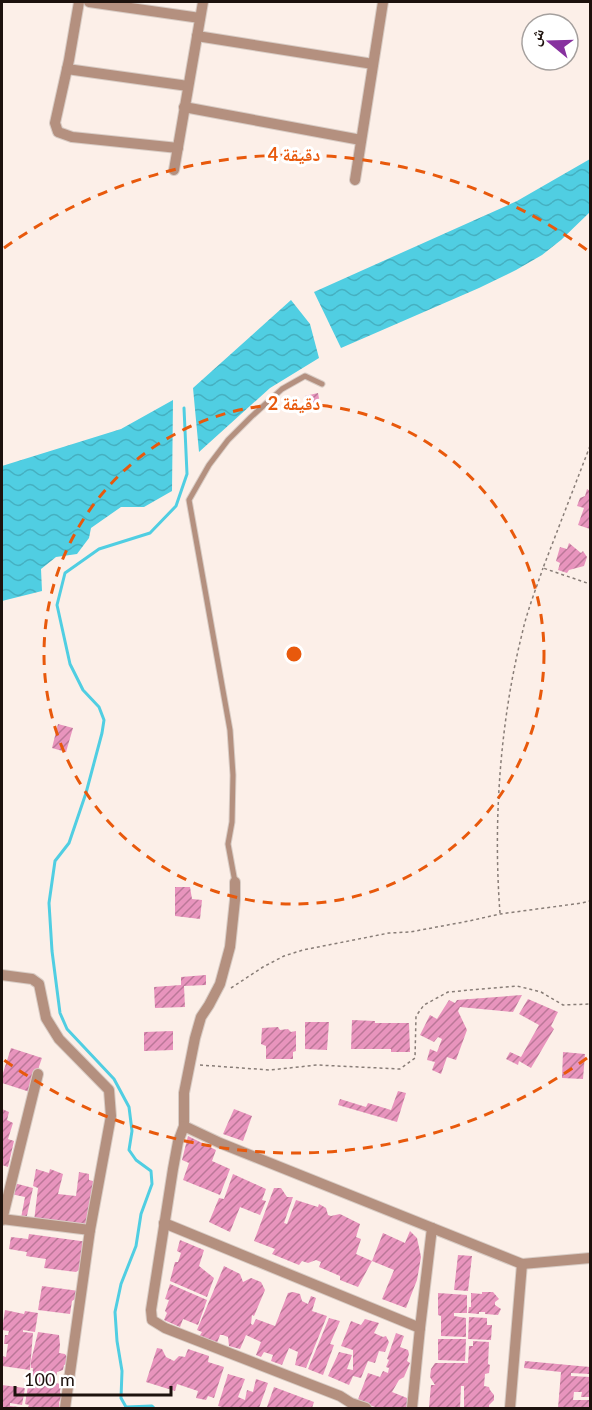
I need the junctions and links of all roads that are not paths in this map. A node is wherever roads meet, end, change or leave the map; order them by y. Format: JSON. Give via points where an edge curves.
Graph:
{"nodes":[{"id":1,"x":79,"y":2,"type":"edge"},
{"id":2,"x":89,"y":2,"type":"edge"},
{"id":3,"x":203,"y":2,"type":"edge"},
{"id":4,"x":383,"y":2,"type":"edge"},
{"id":5,"x":200,"y":18,"type":"junction"},
{"id":6,"x":197,"y":36,"type":"junction"},
{"id":7,"x":373,"y":64,"type":"junction"},
{"id":8,"x":67,"y":69,"type":"junction"},
{"id":9,"x":188,"y":86,"type":"junction"},
{"id":10,"x":184,"y":107,"type":"junction"},
{"id":11,"x":361,"y":140,"type":"junction"},
{"id":12,"x":178,"y":147,"type":"junction"},
{"id":13,"x":174,"y":170,"type":"dead end"},
{"id":14,"x":355,"y":180,"type":"dead end"},
{"id":15,"x":322,"y":384,"type":"dead end"},
{"id":16,"x":235,"y":882,"type":"joint"},
{"id":17,"x":2,"y":975,"type":"edge"},
{"id":18,"x":38,"y":1074,"type":"dead end"},
{"id":19,"x":184,"y":1126,"type":"junction"},
{"id":20,"x":2,"y":1219,"type":"edge"},
{"id":21,"x":164,"y":1223,"type":"junction"},
{"id":22,"x":432,"y":1228,"type":"junction"},
{"id":23,"x":90,"y":1230,"type":"junction"},
{"id":24,"x":591,"y":1258,"type":"edge"},
{"id":25,"x":522,"y":1264,"type":"junction"},
{"id":26,"x":420,"y":1328,"type":"junction"},
{"id":27,"x":65,"y":1408,"type":"edge"},
{"id":28,"x":366,"y":1408,"type":"edge"},
{"id":29,"x":412,"y":1408,"type":"edge"},
{"id":30,"x":510,"y":1408,"type":"edge"}],
"edges":[{"from":1,"to":8,"type":"street"},
{"from":2,"to":5,"type":"street"},
{"from":3,"to":5,"type":"street"},
{"from":4,"to":7,"type":"street"},
{"from":5,"to":6,"type":"street"},
{"from":6,"to":7,"type":"street"},
{"from":6,"to":9,"type":"street"},
{"from":7,"to":11,"type":"street"},
{"from":8,"to":9,"type":"street"},
{"from":8,"to":12,"type":"street","via":[[55,123],[58,132],[72,137]]},
{"from":9,"to":10,"type":"street"},
{"from":10,"to":11,"type":"street"},
{"from":10,"to":12,"type":"street"},
{"from":11,"to":14,"type":"street"},
{"from":12,"to":13,"type":"street"},
{"from":15,"to":16,"type":"lane","via":[[305,376],[282,389],[228,440],[208,465],[189,500],[230,730],[233,786],[228,844]]},
{"from":16,"to":19,"type":"street","via":[[230,947],[220,984],[201,1017],[184,1093]]},
{"from":17,"to":23,"type":"street","via":[[32,979],[39,984],[46,1018],[59,1039],[109,1090],[111,1116]]},
{"from":18,"to":20,"type":"street"},
{"from":19,"to":21,"type":"street"},
{"from":19,"to":22,"type":"street"},
{"from":20,"to":23,"type":"street"},
{"from":21,"to":26,"type":"street"},
{"from":21,"to":28,"type":"street","via":[[152,1320]]},
{"from":22,"to":25,"type":"street"},
{"from":22,"to":26,"type":"street"},
{"from":23,"to":27,"type":"street"},
{"from":24,"to":25,"type":"street"},
{"from":25,"to":30,"type":"street"},
{"from":26,"to":29,"type":"street"}]}
